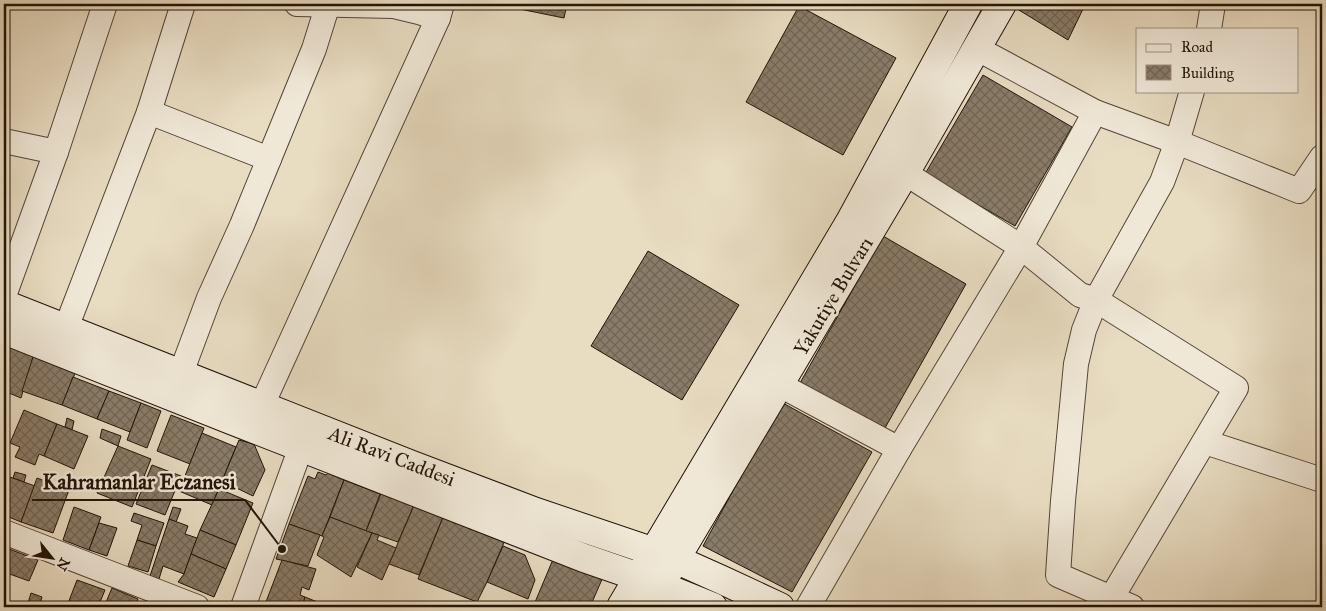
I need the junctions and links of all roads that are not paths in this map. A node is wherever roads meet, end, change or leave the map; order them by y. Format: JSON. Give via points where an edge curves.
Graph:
{"nodes":[{"id":1,"x":105,"y":4,"type":"edge"},
{"id":2,"x":183,"y":4,"type":"edge"},
{"id":3,"x":297,"y":4,"type":"edge"},
{"id":4,"x":328,"y":4,"type":"edge"},
{"id":5,"x":968,"y":4,"type":"edge"},
{"id":6,"x":1002,"y":4,"type":"edge"},
{"id":7,"x":1213,"y":4,"type":"edge"},
{"id":8,"x":440,"y":11,"type":"edge"},
{"id":9,"x":1209,"y":28,"type":"edge"},
{"id":10,"x":976,"y":48,"type":"junction"},
{"id":11,"x":1192,"y":92,"type":"edge"},
{"id":12,"x":149,"y":112,"type":"junction"},
{"id":13,"x":1094,"y":112,"type":"junction"},
{"id":14,"x":4,"y":141,"type":"edge"},
{"id":15,"x":1177,"y":142,"type":"junction"},
{"id":16,"x":56,"y":152,"type":"junction"},
{"id":17,"x":1322,"y":157,"type":"edge"},
{"id":18,"x":269,"y":159,"type":"junction"},
{"id":19,"x":906,"y":173,"type":"junction"},
{"id":20,"x":1021,"y":247,"type":"junction"},
{"id":21,"x":4,"y":296,"type":"edge"},
{"id":22,"x":1096,"y":300,"type":"junction"},
{"id":23,"x":4,"y":304,"type":"edge"},
{"id":24,"x":66,"y":328,"type":"junction"},
{"id":25,"x":4,"y":330,"type":"edge"},
{"id":26,"x":181,"y":373,"type":"junction"},
{"id":27,"x":780,"y":385,"type":"junction"},
{"id":28,"x":262,"y":405,"type":"junction"},
{"id":29,"x":1205,"y":442,"type":"junction"},
{"id":30,"x":301,"y":447,"type":"junction"},
{"id":31,"x":899,"y":449,"type":"junction"},
{"id":32,"x":1322,"y":480,"type":"edge"},
{"id":33,"x":4,"y":532,"type":"edge"},
{"id":34,"x":665,"y":555,"type":"junction"},
{"id":35,"x":649,"y":590,"type":"edge"},
{"id":36,"x":1117,"y":605,"type":"edge"},
{"id":37,"x":197,"y":607,"type":"edge"},
{"id":38,"x":242,"y":607,"type":"edge"},
{"id":39,"x":621,"y":607,"type":"edge"},
{"id":40,"x":714,"y":607,"type":"edge"},
{"id":41,"x":780,"y":607,"type":"edge"},
{"id":42,"x":808,"y":607,"type":"edge"}],
"edges":[{"from":1,"to":16,"type":"street"},
{"from":2,"to":12,"type":"street"},
{"from":3,"to":4,"type":"street"},
{"from":4,"to":8,"type":"street"},
{"from":4,"to":18,"type":"street","via":[[314,49]]},
{"from":5,"to":34,"type":"main road","name":"Yakutiye Bulvarı"},
{"from":6,"to":10,"type":"main road","name":"Yakutiye Bulvarı"},
{"from":7,"to":9,"type":"street"},
{"from":8,"to":28,"type":"street"},
{"from":10,"to":13,"type":"street"},
{"from":10,"to":19,"type":"main road","name":"Yakutiye Bulvarı"},
{"from":11,"to":15,"type":"street"},
{"from":12,"to":18,"type":"street"},
{"from":12,"to":24,"type":"street"},
{"from":13,"to":15,"type":"street"},
{"from":13,"to":20,"type":"street"},
{"from":14,"to":16,"type":"street"},
{"from":15,"to":17,"type":"street","via":[[1299,190]]},
{"from":15,"to":22,"type":"street","via":[[1162,182]]},
{"from":16,"to":21,"type":"street"},
{"from":18,"to":26,"type":"street","via":[[209,298]]},
{"from":19,"to":20,"type":"street"},
{"from":19,"to":27,"type":"main road","name":"Yakutiye Bulvarı"},
{"from":20,"to":22,"type":"street","via":[[1080,295]]},
{"from":20,"to":31,"type":"street"},
{"from":22,"to":29,"type":"street","via":[[1236,388]]},
{"from":22,"to":36,"type":"street","via":[[1084,330],[1076,364],[1058,575]]},
{"from":23,"to":24,"type":"main road","name":"Ali Ravi Caddesi"},
{"from":24,"to":26,"type":"main road","name":"Ali Ravi Caddesi"},
{"from":25,"to":30,"type":"main road","name":"Ali Ravi Caddesi"},
{"from":26,"to":28,"type":"main road","name":"Ali Ravi Caddesi"},
{"from":27,"to":31,"type":"street"},
{"from":27,"to":34,"type":"main road","name":"Yakutiye Bulvarı"},
{"from":28,"to":34,"type":"main road","name":"Ali Ravi Caddesi","via":[[518,505]]},
{"from":29,"to":32,"type":"street"},
{"from":29,"to":36,"type":"street"},
{"from":30,"to":35,"type":"main road","name":"Ali Ravi Caddesi","via":[[575,554]]},
{"from":30,"to":38,"type":"street"},
{"from":31,"to":42,"type":"street"},
{"from":33,"to":37,"type":"street"},
{"from":34,"to":35,"type":"main road","name":"Yakutiye Bulvarı"},
{"from":34,"to":41,"type":"main road","name":"Ali Ravi Caddesi"},
{"from":35,"to":39,"type":"main road","name":"Yakutiye Bulvarı"},
{"from":35,"to":40,"type":"main road","name":"Ali Ravi Caddesi"}]}
